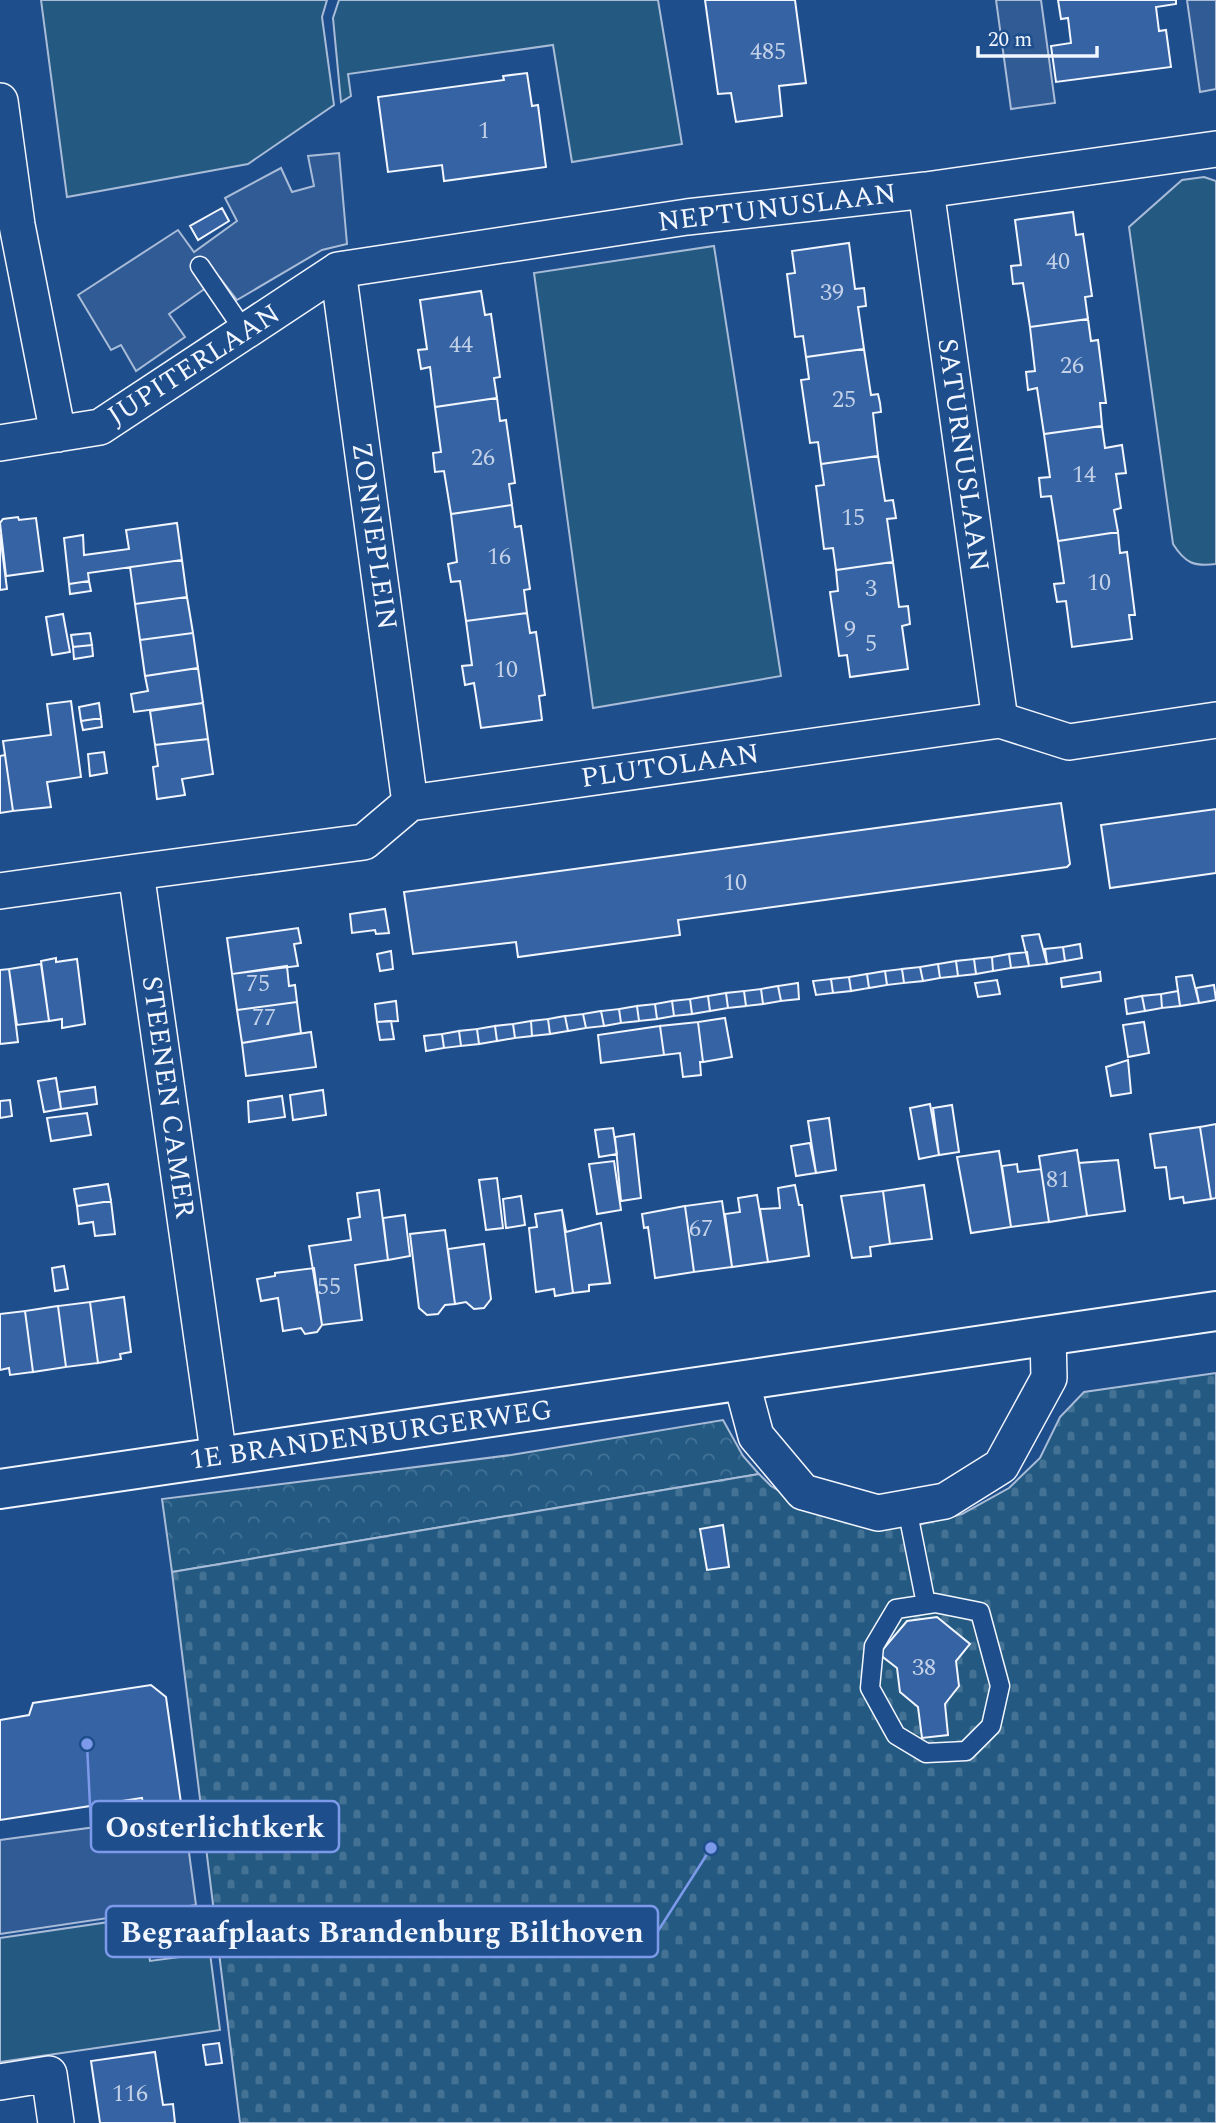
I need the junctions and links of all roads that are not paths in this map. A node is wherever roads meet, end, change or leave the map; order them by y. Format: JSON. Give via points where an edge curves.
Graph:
{"nodes":[{"id":1,"x":0,"y":101,"type":"edge"},
{"id":2,"x":1216,"y":149,"type":"edge"},
{"id":3,"x":926,"y":190,"type":"junction"},
{"id":4,"x":200,"y":266,"type":"dead end"},
{"id":5,"x":338,"y":270,"type":"junction"},
{"id":6,"x":245,"y":332,"type":"junction"},
{"id":7,"x":58,"y":434,"type":"junction"},
{"id":8,"x":0,"y":443,"type":"edge"},
{"id":9,"x":1000,"y":720,"type":"junction"},
{"id":10,"x":1216,"y":720,"type":"edge"},
{"id":11,"x":410,"y":803,"type":"junction"},
{"id":12,"x":136,"y":873,"type":"junction"},
{"id":13,"x":0,"y":891,"type":"edge"},
{"id":14,"x":1216,"y":1311,"type":"edge"},
{"id":15,"x":1048,"y":1335,"type":"junction"},
{"id":16,"x":741,"y":1380,"type":"junction"},
{"id":17,"x":219,"y":1458,"type":"junction"},
{"id":18,"x":0,"y":1489,"type":"edge"},
{"id":19,"x":907,"y":1508,"type":"junction"},
{"id":20,"x":926,"y":1604,"type":"junction"},
{"id":21,"x":0,"y":2082,"type":"edge"},
{"id":22,"x":56,"y":2123,"type":"edge"}],
"edges":[{"from":1,"to":7,"type":"street","via":[[18,225]]},
{"from":2,"to":3,"type":"street","name":"NEPTUNUSLAAN"},
{"from":3,"to":5,"type":"street","name":"NEPTUNUSLAAN","via":[[687,217]]},
{"from":3,"to":9,"type":"street","name":"SATURNUSLAAN"},
{"from":4,"to":6,"type":"lane"},
{"from":5,"to":6,"type":"street","name":"JUPITERLAAN"},
{"from":5,"to":11,"type":"street","name":"ZONNEPLEIN"},
{"from":6,"to":7,"type":"street","name":"JUPITERLAAN","via":[[100,427]]},
{"from":7,"to":8,"type":"street","name":"JUPITERLAAN"},
{"from":9,"to":10,"type":"street","name":"PLUTOLAAN","via":[[1069,741]]},
{"from":9,"to":11,"type":"street","name":"PLUTOLAAN"},
{"from":11,"to":12,"type":"street","via":[[364,842]]},
{"from":12,"to":13,"type":"street"},
{"from":12,"to":17,"type":"street","name":"STEENEN CAMER"},
{"from":14,"to":15,"type":"street","name":"1E BRANDENBURGERWEG"},
{"from":15,"to":16,"type":"street","name":"1E BRANDENBURGERWEG"},
{"from":15,"to":19,"type":"street","via":[[1049,1378],[1001,1466],[945,1501]]},
{"from":16,"to":17,"type":"street","name":"1E BRANDENBURGERWEG"},
{"from":16,"to":19,"type":"street","via":[[756,1436],[803,1492],[878,1513]]},
{"from":17,"to":18,"type":"street","name":"1E BRANDENBURGERWEG"},
{"from":19,"to":20,"type":"lane"},
{"from":20,"to":20,"type":"lane","via":[[896,1609],[874,1646],[870,1688],[896,1735],[926,1753],[966,1751],[991,1726],[1000,1686],[980,1612]]},
{"from":21,"to":22,"type":"street","via":[[49,2074]]}]}
